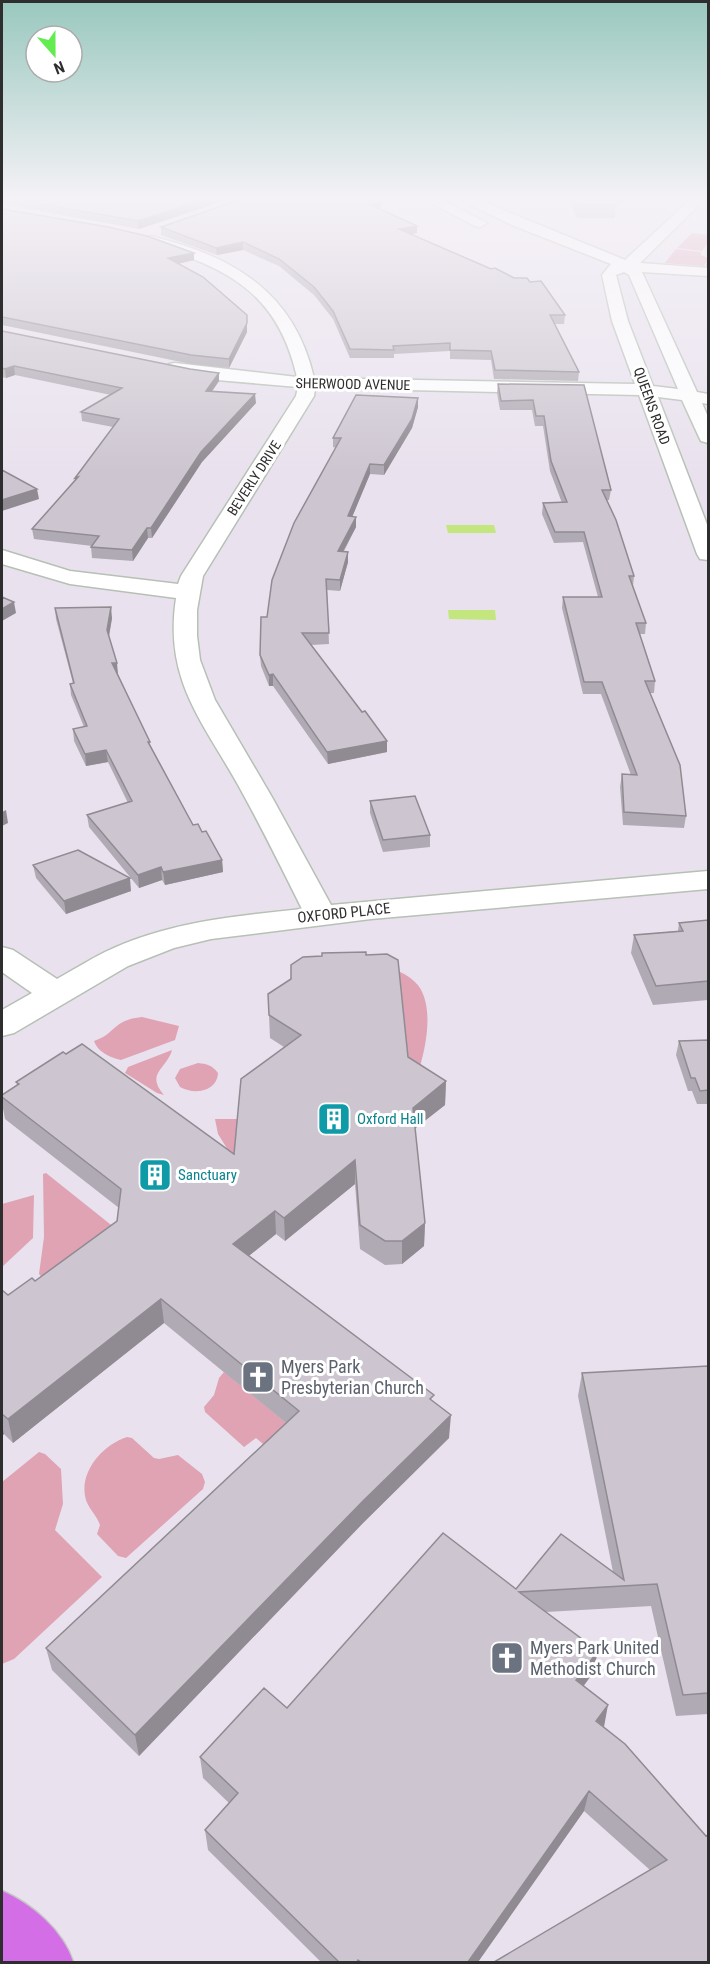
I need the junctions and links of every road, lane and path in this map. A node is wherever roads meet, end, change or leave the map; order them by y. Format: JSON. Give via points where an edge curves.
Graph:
{"nodes":[{"id":1,"x":259,"y":290,"type":"edge"},
{"id":2,"x":611,"y":290,"type":"edge"},
{"id":3,"x":645,"y":290,"type":"edge"},
{"id":4,"x":160,"y":365,"type":"edge"},
{"id":5,"x":307,"y":383,"type":"junction"},
{"id":6,"x":646,"y":390,"type":"junction"},
{"id":7,"x":700,"y":397,"type":"edge"},
{"id":8,"x":708,"y":437,"type":"edge"},
{"id":9,"x":708,"y":554,"type":"edge"},
{"id":10,"x":2,"y":557,"type":"edge"},
{"id":11,"x":187,"y":592,"type":"junction"},
{"id":12,"x":708,"y":880,"type":"edge"},
{"id":13,"x":321,"y":915,"type":"junction"},
{"id":14,"x":2,"y":957,"type":"edge"},
{"id":15,"x":54,"y":993,"type":"junction"},
{"id":16,"x":2,"y":1025,"type":"edge"},
{"id":17,"x":2,"y":1920,"type":"edge"},
{"id":18,"x":44,"y":1962,"type":"edge"}],
"edges":[{"from":1,"to":5,"type":"street","via":[[288,326]]},
{"from":2,"to":6,"type":"street","name":"QUEENS ROAD"},
{"from":3,"to":7,"type":"street"},
{"from":4,"to":5,"type":"street","name":"SHERWOOD AVENUE","via":[[243,379]]},
{"from":5,"to":6,"type":"street","name":"SHERWOOD AVENUE"},
{"from":5,"to":11,"type":"street","name":"BEVERLY DRIVE","via":[[305,396],[197,566]]},
{"from":6,"to":7,"type":"street","name":"SHERWOOD AVENUE"},
{"from":6,"to":9,"type":"street","name":"QUEENS ROAD"},
{"from":7,"to":8,"type":"street"},
{"from":10,"to":11,"type":"street","via":[[83,581]]},
{"from":11,"to":13,"type":"street","name":"BEVERLY DRIVE","via":[[189,669],[212,719]]},
{"from":12,"to":13,"type":"street","name":"OXFORD PLACE"},
{"from":13,"to":15,"type":"street","name":"OXFORD PLACE","via":[[211,928],[163,941],[117,959]]},
{"from":14,"to":15,"type":"street"},
{"from":15,"to":16,"type":"street","name":"OXFORD PLACE"},
{"from":17,"to":18,"type":"main road"}]}
